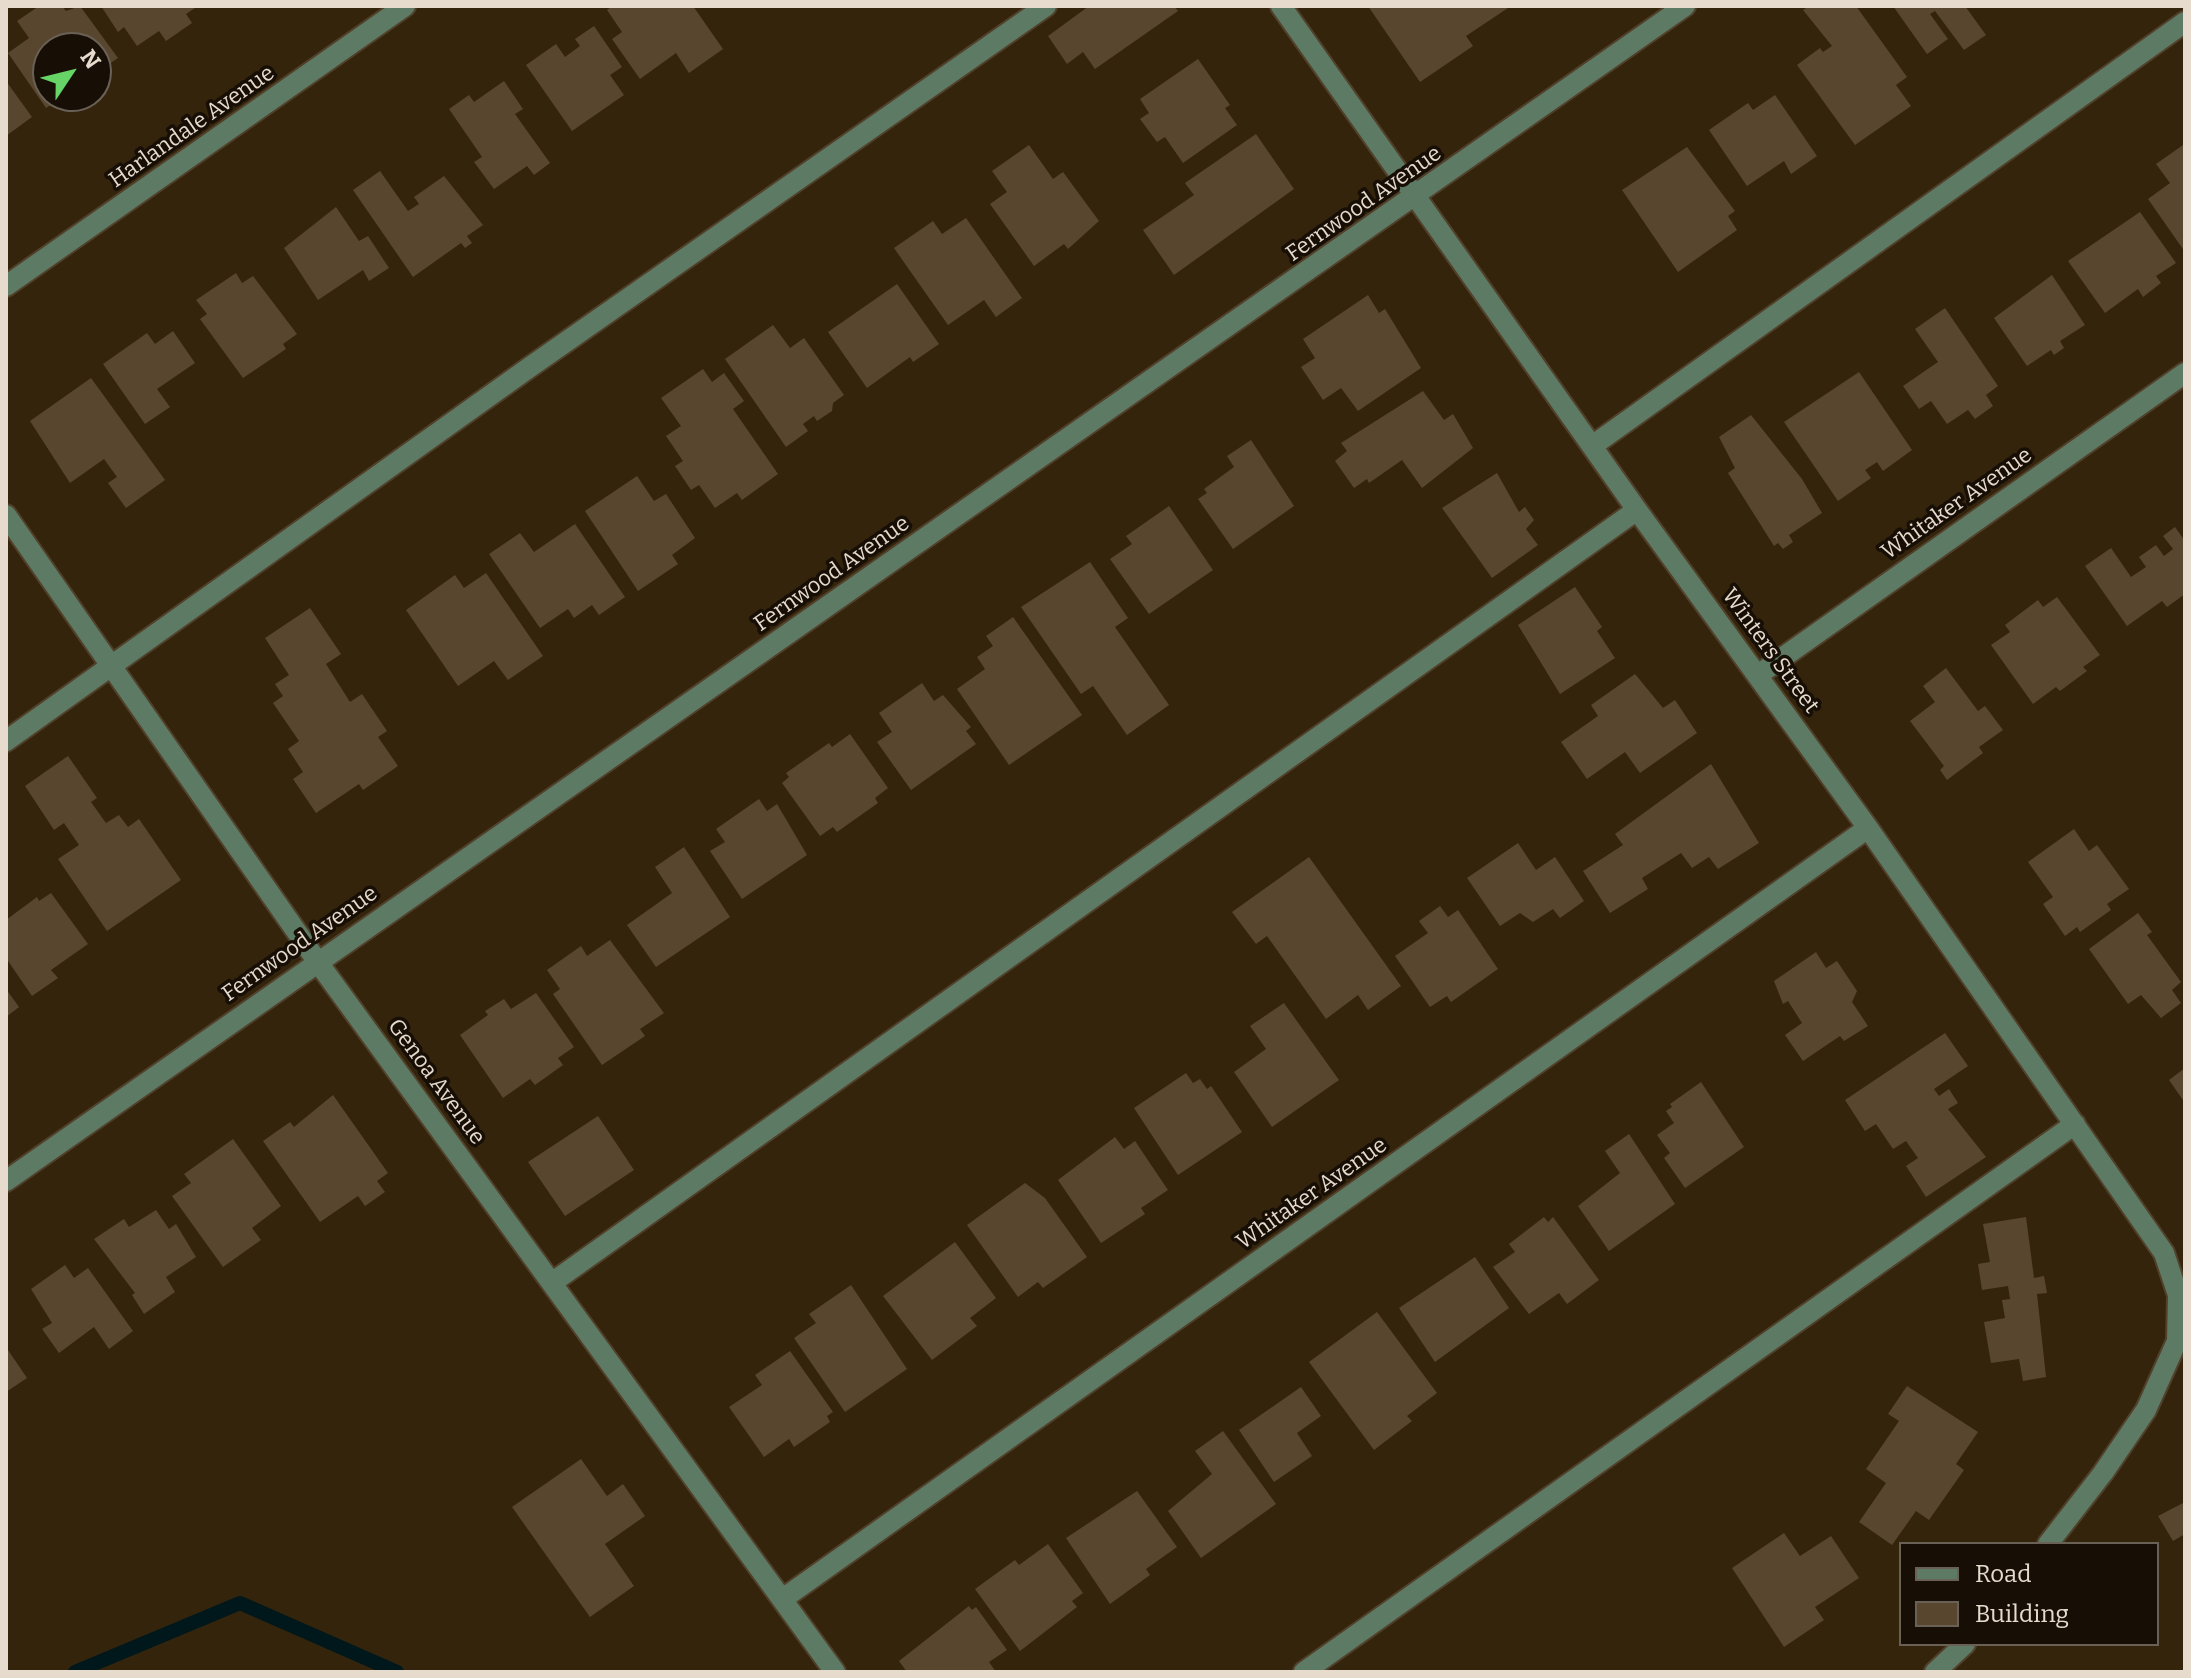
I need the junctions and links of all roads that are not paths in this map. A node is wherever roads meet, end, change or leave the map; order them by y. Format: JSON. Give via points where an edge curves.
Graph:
{"nodes":[{"id":1,"x":405,"y":6,"type":"edge"},
{"id":2,"x":1046,"y":6,"type":"edge"},
{"id":3,"x":1281,"y":6,"type":"edge"},
{"id":4,"x":1685,"y":6,"type":"edge"},
{"id":5,"x":2185,"y":22,"type":"edge"},
{"id":6,"x":1418,"y":195,"type":"junction"},
{"id":7,"x":6,"y":286,"type":"edge"},
{"id":8,"x":2185,"y":373,"type":"edge"},
{"id":9,"x":1592,"y":446,"type":"junction"},
{"id":10,"x":1637,"y":510,"type":"junction"},
{"id":11,"x":6,"y":515,"type":"edge"},
{"id":12,"x":112,"y":665,"type":"junction"},
{"id":13,"x":1758,"y":675,"type":"junction"},
{"id":14,"x":6,"y":741,"type":"edge"},
{"id":15,"x":1868,"y":828,"type":"junction"},
{"id":16,"x":317,"y":961,"type":"junction"},
{"id":17,"x":2075,"y":1124,"type":"junction"},
{"id":18,"x":6,"y":1181,"type":"edge"},
{"id":19,"x":553,"y":1282,"type":"junction"},
{"id":20,"x":2181,"y":1341,"type":"edge"},
{"id":21,"x":2050,"y":1542,"type":"edge"},
{"id":22,"x":784,"y":1598,"type":"junction"},
{"id":23,"x":1963,"y":1646,"type":"edge"},
{"id":24,"x":835,"y":1672,"type":"edge"},
{"id":25,"x":1304,"y":1672,"type":"edge"},
{"id":26,"x":1935,"y":1672,"type":"edge"}],
"edges":[{"from":1,"to":7,"type":"street","name":"Harlandale Avenue"},
{"from":2,"to":12,"type":"street"},
{"from":3,"to":6,"type":"street","name":"Winters Street"},
{"from":4,"to":6,"type":"street","name":"Fernwood Avenue"},
{"from":5,"to":9,"type":"street"},
{"from":6,"to":9,"type":"street","name":"Winters Street"},
{"from":6,"to":16,"type":"street","name":"Fernwood Avenue"},
{"from":8,"to":13,"type":"street","name":"Whitaker Avenue"},
{"from":9,"to":10,"type":"street","name":"Winters Street"},
{"from":10,"to":13,"type":"street","name":"Winters Street"},
{"from":10,"to":19,"type":"street"},
{"from":11,"to":12,"type":"street","name":"Genoa Avenue"},
{"from":12,"to":14,"type":"street"},
{"from":12,"to":16,"type":"street","name":"Genoa Avenue"},
{"from":13,"to":15,"type":"street","name":"Winters Street"},
{"from":15,"to":17,"type":"street","name":"Winters Street"},
{"from":15,"to":22,"type":"street","name":"Whitaker Avenue"},
{"from":16,"to":18,"type":"street","name":"Fernwood Avenue"},
{"from":16,"to":19,"type":"street","name":"Genoa Avenue"},
{"from":17,"to":20,"type":"street","name":"Winters Street","via":[[2164,1253],[2178,1295]]},
{"from":17,"to":25,"type":"street"},
{"from":19,"to":22,"type":"street","name":"Genoa Avenue"},
{"from":20,"to":21,"type":"street","via":[[2146,1410]]},
{"from":22,"to":24,"type":"street","name":"Genoa Avenue"},
{"from":23,"to":26,"type":"street"}]}
